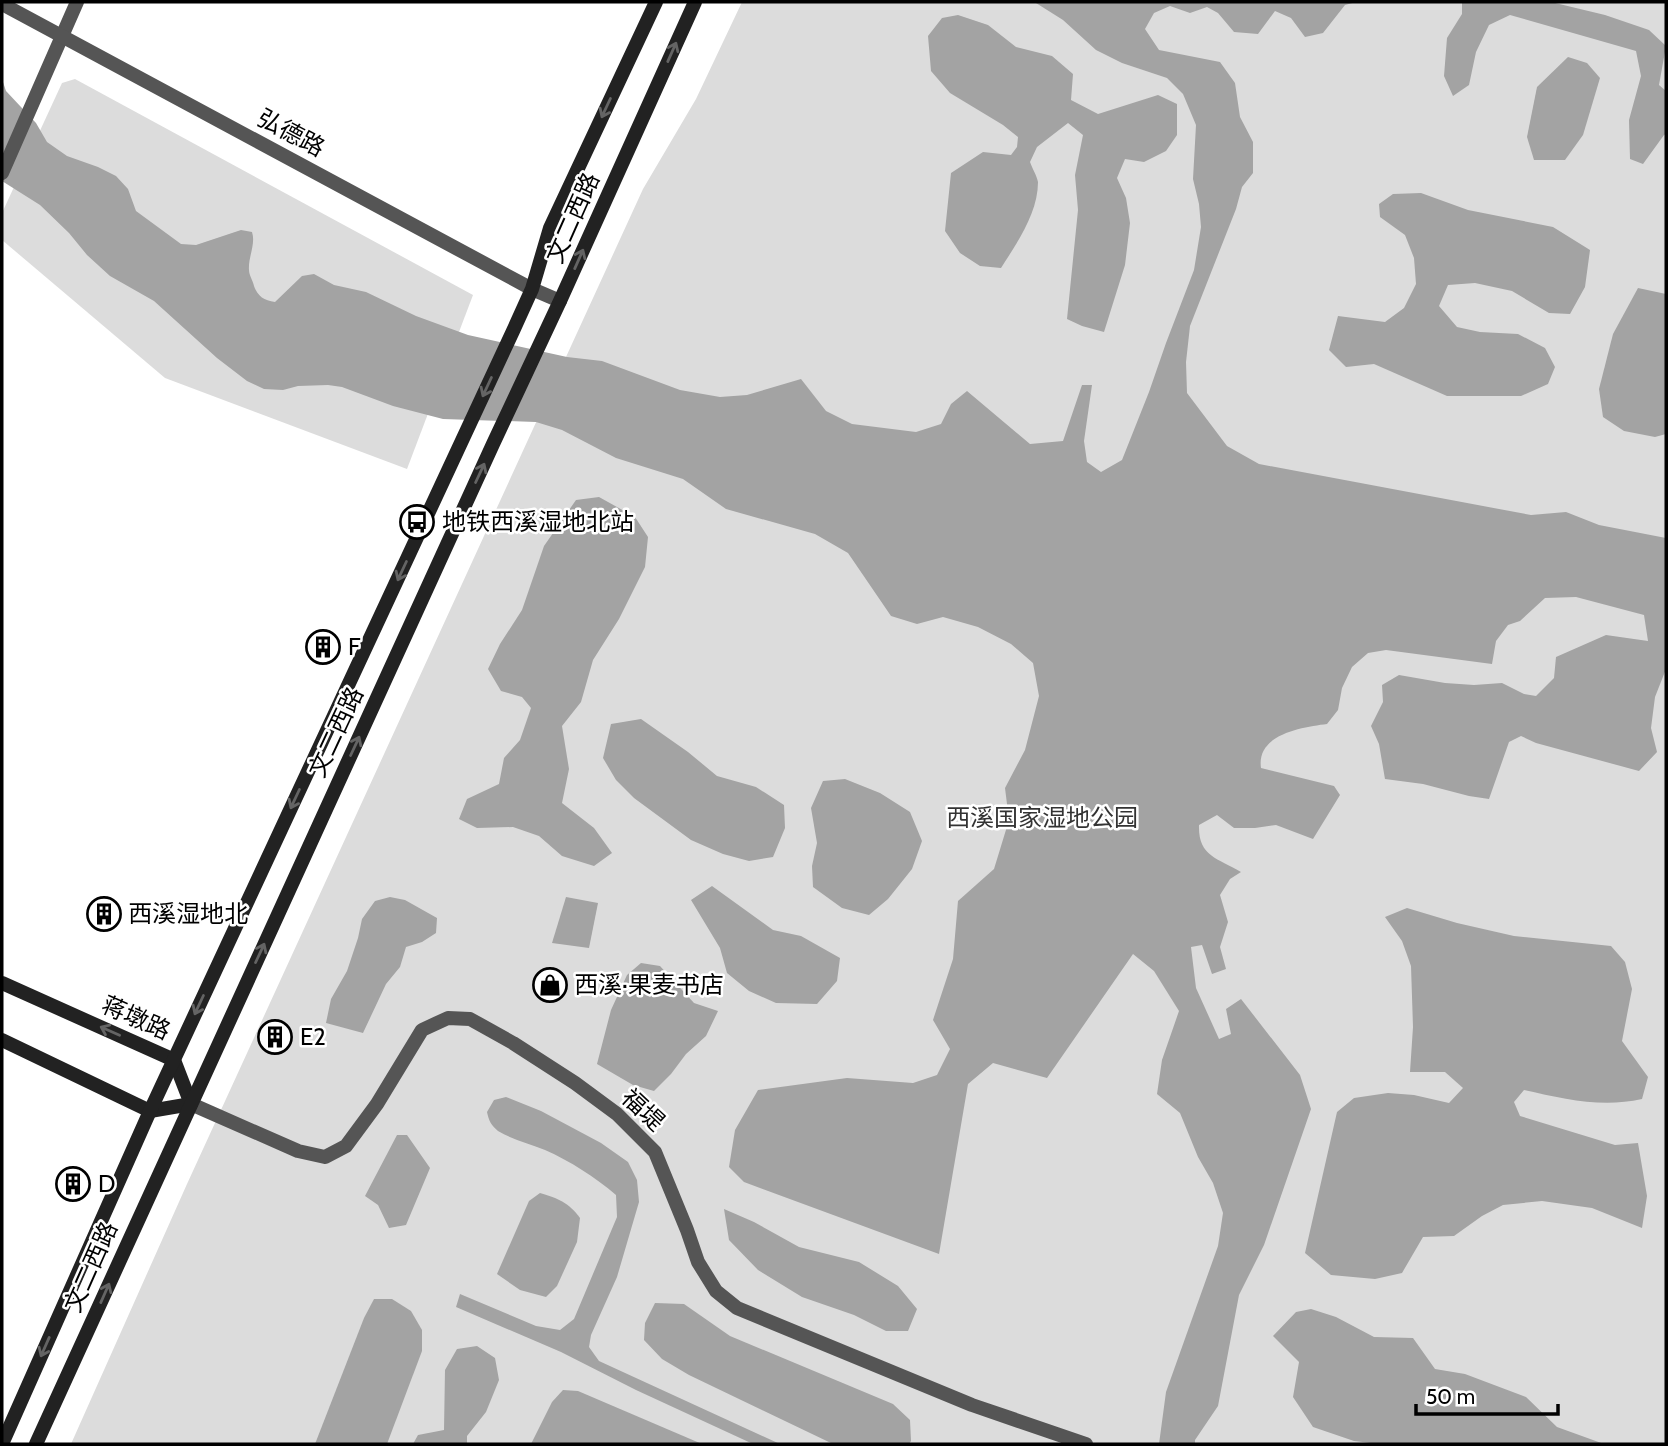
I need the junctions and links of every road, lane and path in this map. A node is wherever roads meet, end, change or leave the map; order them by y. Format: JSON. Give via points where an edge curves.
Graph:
{"nodes":[{"id":1,"x":77,"y":2,"type":"edge"},
{"id":2,"x":656,"y":2,"type":"edge"},
{"id":3,"x":695,"y":2,"type":"edge"},
{"id":4,"x":2,"y":4,"type":"edge"},
{"id":5,"x":61,"y":36,"type":"junction"},
{"id":6,"x":2,"y":173,"type":"edge"},
{"id":7,"x":532,"y":289,"type":"junction"},
{"id":8,"x":560,"y":301,"type":"junction"},
{"id":9,"x":2,"y":983,"type":"edge"},
{"id":10,"x":2,"y":1040,"type":"edge"},
{"id":11,"x":174,"y":1060,"type":"junction"},
{"id":12,"x":191,"y":1104,"type":"junction"},
{"id":13,"x":150,"y":1111,"type":"junction"},
{"id":14,"x":2,"y":1444,"type":"edge"},
{"id":15,"x":36,"y":1444,"type":"edge"},
{"id":16,"x":1086,"y":1444,"type":"edge"}],
"edges":[{"from":1,"to":5,"type":"street"},
{"from":2,"to":7,"type":"main road","name":"文二西路","one_way":true,"via":[[550,228]]},
{"from":8,"to":3,"type":"main road","name":"文二西路","one_way":true},
{"from":4,"to":5,"type":"street","name":"弘德路"},
{"from":5,"to":6,"type":"street"},
{"from":5,"to":7,"type":"street","name":"弘德路"},
{"from":7,"to":8,"type":"street","name":"弘德路"},
{"from":7,"to":11,"type":"main road","name":"文二西路","one_way":true},
{"from":12,"to":8,"type":"main road","name":"文二西路","one_way":true},
{"from":11,"to":9,"type":"main road","name":"蒋墩路","one_way":true},
{"from":10,"to":13,"type":"main road"},
{"from":11,"to":12,"type":"main road","name":"蒋墩路"},
{"from":11,"to":13,"type":"main road","name":"文二西路"},
{"from":12,"to":13,"type":"main road"},
{"from":15,"to":12,"type":"main road","name":"文二西路","one_way":true},
{"from":12,"to":16,"type":"street","name":"福堤","via":[[298,1152],[325,1157],[345,1146],[422,1030],[448,1018],[470,1019],[575,1083],[617,1114],[654,1152],[698,1262],[716,1291],[737,1308],[972,1405]]},
{"from":13,"to":14,"type":"main road","name":"文二西路","one_way":true}]}
